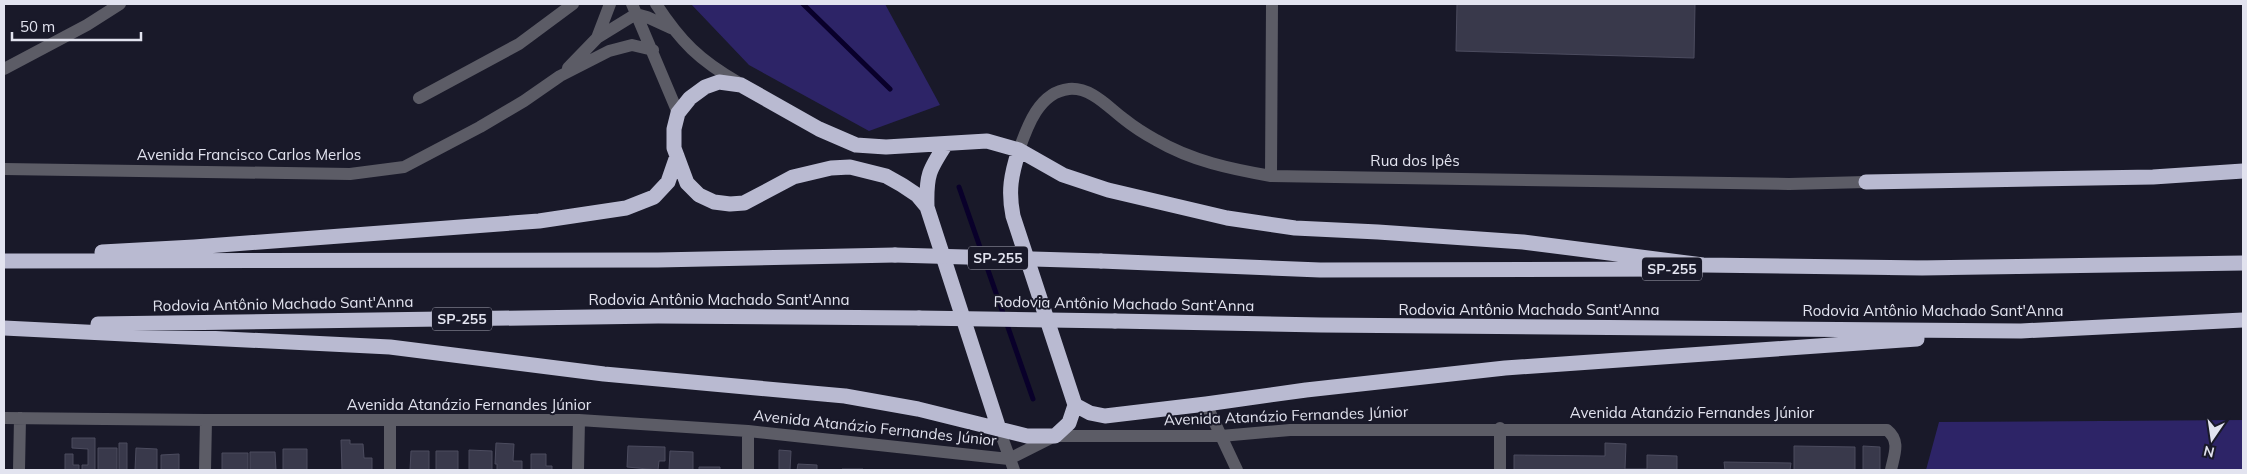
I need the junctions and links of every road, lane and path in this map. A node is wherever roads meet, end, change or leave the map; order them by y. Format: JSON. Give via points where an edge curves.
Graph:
{"nodes":[{"id":1,"x":120,"y":4,"type":"edge"},
{"id":2,"x":573,"y":4,"type":"edge"},
{"id":3,"x":610,"y":4,"type":"edge"},
{"id":4,"x":656,"y":4,"type":"edge"},
{"id":5,"x":1272,"y":4,"type":"edge"},
{"id":6,"x":634,"y":9,"type":"edge"},
{"id":7,"x":671,"y":28,"type":"junction"},
{"id":8,"x":596,"y":38,"type":"junction"},
{"id":9,"x":653,"y":50,"type":"junction"},
{"id":10,"x":4,"y":69,"type":"edge"},
{"id":11,"x":560,"y":76,"type":"junction"},
{"id":12,"x":741,"y":84,"type":"junction"},
{"id":13,"x":419,"y":98,"type":"dead end"},
{"id":14,"x":678,"y":113,"type":"junction"},
{"id":15,"x":946,"y":144,"type":"junction"},
{"id":16,"x":1018,"y":150,"type":"junction"},
{"id":17,"x":677,"y":156,"type":"junction"},
{"id":18,"x":4,"y":169,"type":"edge"},
{"id":19,"x":2243,"y":171,"type":"edge"},
{"id":20,"x":1271,"y":176,"type":"junction"},
{"id":21,"x":1866,"y":182,"type":"joint"},
{"id":22,"x":927,"y":207,"type":"junction"},
{"id":23,"x":4,"y":256,"type":"edge"},
{"id":24,"x":4,"y":261,"type":"edge"},
{"id":25,"x":2243,"y":263,"type":"edge"},
{"id":26,"x":1927,"y":268,"type":"junction"},
{"id":27,"x":2243,"y":320,"type":"edge"},
{"id":28,"x":4,"y":327,"type":"edge"},
{"id":29,"x":2021,"y":331,"type":"junction"},
{"id":30,"x":1206,"y":404,"type":"junction"},
{"id":31,"x":1075,"y":405,"type":"junction"},
{"id":32,"x":4,"y":418,"type":"edge"},
{"id":33,"x":20,"y":418,"type":"junction"},
{"id":34,"x":206,"y":420,"type":"junction"},
{"id":35,"x":579,"y":420,"type":"junction"},
{"id":36,"x":390,"y":421,"type":"junction"},
{"id":37,"x":1500,"y":428,"type":"junction"},
{"id":38,"x":999,"y":429,"type":"junction"},
{"id":39,"x":748,"y":431,"type":"junction"},
{"id":40,"x":1055,"y":436,"type":"junction"},
{"id":41,"x":1221,"y":436,"type":"junction"},
{"id":42,"x":1012,"y":465,"type":"edge"},
{"id":43,"x":19,"y":470,"type":"edge"},
{"id":44,"x":205,"y":470,"type":"edge"},
{"id":45,"x":390,"y":470,"type":"edge"},
{"id":46,"x":578,"y":470,"type":"edge"},
{"id":47,"x":748,"y":470,"type":"edge"},
{"id":48,"x":1237,"y":470,"type":"edge"},
{"id":49,"x":1500,"y":470,"type":"edge"},
{"id":50,"x":1891,"y":470,"type":"edge"}],
"edges":[{"from":1,"to":10,"type":"street"},
{"from":2,"to":13,"type":"street","via":[[519,44]]},
{"from":3,"to":8,"type":"street"},
{"from":4,"to":7,"type":"street"},
{"from":5,"to":20,"type":"street"},
{"from":6,"to":7,"type":"street"},
{"from":6,"to":8,"type":"street"},
{"from":6,"to":9,"type":"street"},
{"from":7,"to":12,"type":"street","via":[[710,67]]},
{"from":8,"to":11,"type":"street"},
{"from":9,"to":11,"type":"street","via":[[632,45],[609,51]]},
{"from":9,"to":14,"type":"street"},
{"from":11,"to":18,"type":"street","name":"Avenida Francisco Carlos Merlos","via":[[524,101],[404,167],[350,174]]},
{"from":12,"to":14,"type":"highway","via":[[719,82],[705,87]]},
{"from":12,"to":15,"type":"highway","via":[[819,129],[856,145]]},
{"from":14,"to":17,"type":"highway","via":[[674,128]]},
{"from":15,"to":16,"type":"highway","via":[[987,141]]},
{"from":15,"to":22,"type":"highway","via":[[930,168],[926,186]]},
{"from":16,"to":20,"type":"street","name":"Rua dos Ipês","via":[[1037,110],[1050,96],[1069,89],[1086,92],[1101,100],[1124,120],[1179,152],[1224,168]]},
{"from":16,"to":26,"type":"highway","via":[[1062,175],[1108,190],[1227,218],[1295,228],[1523,242],[1703,264]]},
{"from":16,"to":31,"type":"highway","via":[[1009,196],[1013,216]]},
{"from":17,"to":22,"type":"highway","via":[[687,183],[699,195],[714,202],[744,203],[794,177],[850,167],[886,176],[917,195]]},
{"from":17,"to":23,"type":"highway","via":[[668,182],[654,197],[616,210],[539,221],[213,246]]},
{"from":19,"to":21,"type":"highway","via":[[2152,177]]},
{"from":20,"to":21,"type":"street","name":"Rua dos Ipês","via":[[1789,184]]},
{"from":22,"to":38,"type":"highway"},
{"from":24,"to":26,"type":"highway","number":"SP-255","bridge":true,"via":[[658,260],[895,255],[1320,270]]},
{"from":25,"to":26,"type":"highway","number":"SP-255"},
{"from":27,"to":29,"type":"highway","name":"Rodovia Antônio Machado Sant'Anna","number":"SP-255"},
{"from":28,"to":29,"type":"highway","name":"Rodovia Antônio Machado Sant'Anna","number":"SP-255","bridge":true,"via":[[658,316],[1321,326]]},
{"from":28,"to":38,"type":"highway","via":[[390,348],[604,374],[845,396],[918,409]]},
{"from":29,"to":30,"type":"highway","via":[[1505,368]]},
{"from":30,"to":31,"type":"highway","via":[[1105,416]]},
{"from":30,"to":41,"type":"street"},
{"from":31,"to":40,"type":"highway","via":[[1069,422]]},
{"from":32,"to":33,"type":"street","name":"Avenida Atanázio Fernandes Júnior"},
{"from":33,"to":34,"type":"street","name":"Avenida Atanázio Fernandes Júnior"},
{"from":33,"to":43,"type":"street"},
{"from":34,"to":36,"type":"street","name":"Avenida Atanázio Fernandes Júnior"},
{"from":34,"to":44,"type":"street"},
{"from":35,"to":36,"type":"street","name":"Avenida Atanázio Fernandes Júnior"},
{"from":35,"to":39,"type":"street","name":"Avenida Atanázio Fernandes Júnior"},
{"from":35,"to":46,"type":"street"},
{"from":36,"to":45,"type":"street"},
{"from":37,"to":41,"type":"street","name":"Avenida Atanázio Fernandes Júnior","via":[[1290,430]]},
{"from":37,"to":49,"type":"street"},
{"from":37,"to":50,"type":"street","name":"Avenida Atanázio Fernandes Júnior","via":[[1887,430],[1896,443]]},
{"from":38,"to":40,"type":"highway","via":[[1027,436]]},
{"from":38,"to":42,"type":"street"},
{"from":39,"to":42,"type":"street","name":"Avenida Atanázio Fernandes Júnior"},
{"from":39,"to":47,"type":"street"},
{"from":40,"to":41,"type":"street","name":"Avenida Atanázio Fernandes Júnior"},
{"from":40,"to":42,"type":"street","name":"Avenida Atanázio Fernandes Júnior"},
{"from":41,"to":48,"type":"street"}]}
